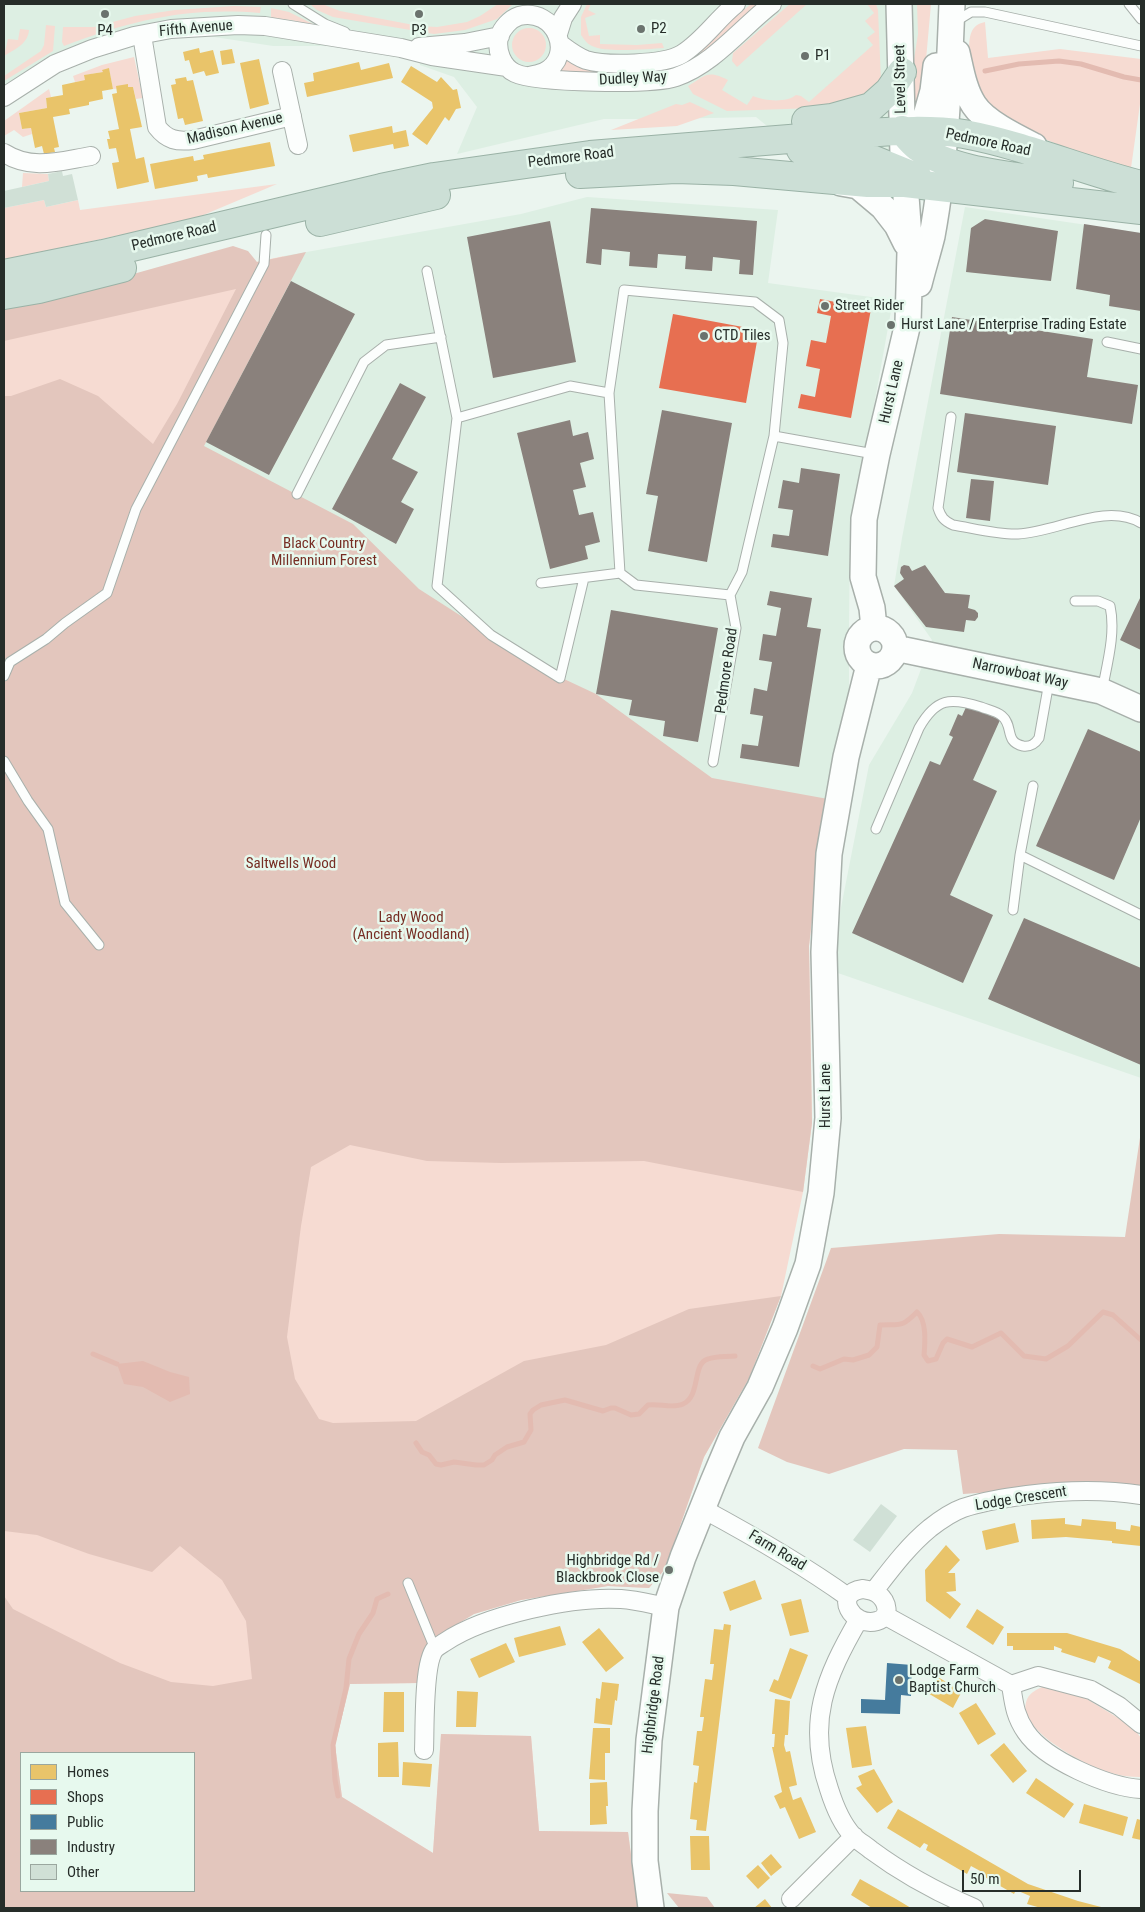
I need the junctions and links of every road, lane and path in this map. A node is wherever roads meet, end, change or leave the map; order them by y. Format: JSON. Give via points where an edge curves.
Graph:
{"nodes":[{"id":1,"x":293,"y":4,"type":"edge"},
{"id":2,"x":533,"y":4,"type":"edge"},
{"id":3,"x":572,"y":4,"type":"edge"},
{"id":4,"x":736,"y":4,"type":"edge"},
{"id":5,"x":772,"y":4,"type":"edge"},
{"id":6,"x":887,"y":4,"type":"edge"},
{"id":7,"x":899,"y":4,"type":"edge"},
{"id":8,"x":911,"y":4,"type":"edge"},
{"id":9,"x":1128,"y":4,"type":"edge"},
{"id":10,"x":953,"y":8,"type":"edge"},
{"id":11,"x":517,"y":17,"type":"junction"},
{"id":12,"x":1141,"y":19,"type":"edge"},
{"id":13,"x":142,"y":35,"type":"junction"},
{"id":14,"x":500,"y":36,"type":"junction"},
{"id":15,"x":559,"y":39,"type":"junction"},
{"id":16,"x":370,"y":43,"type":"junction"},
{"id":17,"x":1141,"y":46,"type":"edge"},
{"id":18,"x":401,"y":48,"type":"junction"},
{"id":19,"x":901,"y":63,"type":"junction"},
{"id":20,"x":507,"y":67,"type":"junction"},
{"id":21,"x":282,"y":71,"type":"dead end"},
{"id":22,"x":529,"y":76,"type":"junction"},
{"id":23,"x":4,"y":97,"type":"edge"},
{"id":24,"x":292,"y":116,"type":"junction"},
{"id":25,"x":298,"y":146,"type":"dead end"},
{"id":26,"x":672,"y":148,"type":"junction"},
{"id":27,"x":4,"y":153,"type":"edge"},
{"id":28,"x":913,"y":153,"type":"junction"},
{"id":29,"x":91,"y":156,"type":"dead end"},
{"id":30,"x":1064,"y":162,"type":"junction"},
{"id":31,"x":941,"y":174,"type":"junction"},
{"id":32,"x":823,"y":180,"type":"junction"},
{"id":33,"x":1141,"y":185,"type":"edge"},
{"id":34,"x":1141,"y":202,"type":"edge"},
{"id":35,"x":1141,"y":210,"type":"edge"},
{"id":36,"x":266,"y":235,"type":"junction"},
{"id":37,"x":910,"y":252,"type":"junction"},
{"id":38,"x":428,"y":271,"type":"dead end"},
{"id":39,"x":4,"y":274,"type":"edge"},
{"id":40,"x":4,"y":295,"type":"edge"},
{"id":41,"x":908,"y":323,"type":"junction"},
{"id":42,"x":441,"y":337,"type":"junction"},
{"id":43,"x":1108,"y":342,"type":"dead end"},
{"id":44,"x":1141,"y":350,"type":"edge"},
{"id":45,"x":609,"y":393,"type":"junction"},
{"id":46,"x":458,"y":418,"type":"junction"},
{"id":47,"x":951,"y":418,"type":"dead end"},
{"id":48,"x":774,"y":436,"type":"junction"},
{"id":49,"x":877,"y":454,"type":"junction"},
{"id":50,"x":297,"y":494,"type":"dead end"},
{"id":51,"x":1138,"y":521,"type":"edge"},
{"id":52,"x":620,"y":573,"type":"junction"},
{"id":53,"x":584,"y":578,"type":"junction"},
{"id":54,"x":541,"y":583,"type":"dead end"},
{"id":55,"x":730,"y":594,"type":"junction"},
{"id":56,"x":1075,"y":601,"type":"dead end"},
{"id":57,"x":874,"y":628,"type":"junction"},
{"id":58,"x":895,"y":648,"type":"junction"},
{"id":59,"x":869,"y":665,"type":"junction"},
{"id":60,"x":4,"y":676,"type":"edge"},
{"id":61,"x":1050,"y":680,"type":"junction"},
{"id":62,"x":1102,"y":691,"type":"junction"},
{"id":63,"x":1141,"y":709,"type":"edge"},
{"id":64,"x":4,"y":761,"type":"edge"},
{"id":65,"x":713,"y":762,"type":"dead end"},
{"id":66,"x":1033,"y":786,"type":"dead end"},
{"id":67,"x":876,"y":829,"type":"dead end"},
{"id":68,"x":1020,"y":855,"type":"junction"},
{"id":69,"x":1013,"y":910,"type":"dead end"},
{"id":70,"x":1141,"y":915,"type":"edge"},
{"id":71,"x":99,"y":945,"type":"dead end"},
{"id":72,"x":1141,"y":1495,"type":"edge"},
{"id":73,"x":702,"y":1509,"type":"junction"},
{"id":74,"x":408,"y":1583,"type":"dead end"},
{"id":75,"x":874,"y":1591,"type":"junction"},
{"id":76,"x":848,"y":1597,"type":"junction"},
{"id":77,"x":666,"y":1607,"type":"junction"},
{"id":78,"x":886,"y":1616,"type":"junction"},
{"id":79,"x":858,"y":1619,"type":"junction"},
{"id":80,"x":435,"y":1649,"type":"junction"},
{"id":81,"x":1010,"y":1685,"type":"junction"},
{"id":82,"x":1141,"y":1724,"type":"edge"},
{"id":83,"x":424,"y":1750,"type":"dead end"},
{"id":84,"x":1141,"y":1789,"type":"edge"},
{"id":85,"x":854,"y":1836,"type":"junction"},
{"id":86,"x":791,"y":1900,"type":"dead end"},
{"id":87,"x":651,"y":1908,"type":"edge"},
{"id":88,"x":974,"y":1908,"type":"edge"}],
"edges":[{"from":1,"to":16,"type":"lane","via":[[326,24]]},
{"from":2,"to":11,"type":"street"},
{"from":3,"to":15,"type":"street","via":[[563,18]]},
{"from":4,"to":15,"type":"street","name":"Dudley Way","via":[[681,55],[664,60],[608,63],[587,60]]},
{"from":5,"to":22,"type":"street","name":"Dudley Way","via":[[711,58],[676,77],[597,82]]},
{"from":6,"to":19,"type":"street"},
{"from":7,"to":19,"type":"street","name":"Level Street"},
{"from":8,"to":19,"type":"street","via":[[912,26]]},
{"from":9,"to":12,"type":"lane"},
{"from":10,"to":17,"type":"lane"},
{"from":10,"to":28,"type":"street"},
{"from":10,"to":30,"type":"street","via":[[956,47],[963,78],[974,105],[996,124]]},
{"from":11,"to":14,"type":"street","via":[[509,22]]},
{"from":11,"to":15,"type":"street","via":[[530,14],[542,17],[552,25]]},
{"from":13,"to":16,"type":"street","name":"Fifth Avenue","via":[[171,29],[265,26]]},
{"from":13,"to":23,"type":"street","name":"Fifth Avenue","via":[[92,49],[55,64]]},
{"from":13,"to":24,"type":"street","name":"Madison Avenue","via":[[157,127],[171,140],[193,140]]},
{"from":14,"to":18,"type":"street","name":"Fifth Avenue","via":[[465,43]]},
{"from":14,"to":20,"type":"street","via":[[499,53]]},
{"from":15,"to":22,"type":"street","via":[[556,61],[543,73]]},
{"from":16,"to":18,"type":"street","name":"Fifth Avenue"},
{"from":18,"to":20,"type":"street","name":"Fifth Avenue"},
{"from":19,"to":26,"type":"highway","via":[[889,91],[871,107],[832,118],[709,129]]},
{"from":19,"to":28,"type":"street","name":"Level Street"},
{"from":20,"to":22,"type":"street","via":[[515,73]]},
{"from":21,"to":24,"type":"street","name":"Madison Avenue"},
{"from":24,"to":25,"type":"street","name":"Madison Avenue"},
{"from":26,"to":28,"type":"highway","name":"Pedmore Road"},
{"from":26,"to":28,"type":"highway","via":[[808,150],[869,158]]},
{"from":26,"to":39,"type":"highway","name":"Pedmore Road","via":[[590,155],[434,177]]},
{"from":27,"to":29,"type":"street","via":[[16,161],[30,164]]},
{"from":28,"to":30,"type":"highway","name":"Pedmore Road","via":[[963,134]]},
{"from":28,"to":31,"type":"highway"},
{"from":28,"to":31,"type":"highway","name":"Pedmore Road"},
{"from":28,"to":32,"type":"highway","name":"Pedmore Road","via":[[868,183]]},
{"from":28,"to":37,"type":"street","name":"Hurst Lane"},
{"from":30,"to":33,"type":"highway","name":"Pedmore Road"},
{"from":31,"to":34,"type":"highway","via":[[969,168],[1081,187]]},
{"from":31,"to":35,"type":"highway","name":"Pedmore Road"},
{"from":31,"to":41,"type":"street","via":[[931,237]]},
{"from":32,"to":36,"type":"highway","name":"Pedmore Road","via":[[676,169],[585,174],[440,194]]},
{"from":32,"to":37,"type":"street","via":[[858,186],[891,216]]},
{"from":36,"to":40,"type":"highway","name":"Pedmore Road"},
{"from":36,"to":60,"type":"lane","via":[[264,264],[136,509],[107,593],[10,662]]},
{"from":37,"to":41,"type":"street","name":"Hurst Lane"},
{"from":38,"to":42,"type":"lane"},
{"from":41,"to":49,"type":"street","name":"Hurst Lane"},
{"from":42,"to":46,"type":"lane"},
{"from":42,"to":50,"type":"lane","via":[[386,346],[364,362]]},
{"from":43,"to":44,"type":"lane"},
{"from":45,"to":46,"type":"lane","via":[[570,386]]},
{"from":45,"to":48,"type":"lane","via":[[624,290],[755,302],[779,320],[783,343]]},
{"from":45,"to":52,"type":"lane"},
{"from":46,"to":53,"type":"lane","via":[[437,586],[490,635],[560,678]]},
{"from":47,"to":51,"type":"lane","via":[[938,508],[946,522],[1016,534],[1105,515],[1120,515]]},
{"from":48,"to":49,"type":"lane"},
{"from":48,"to":55,"type":"lane","via":[[742,572]]},
{"from":49,"to":57,"type":"street","name":"Hurst Lane","via":[[864,519],[863,577]]},
{"from":52,"to":53,"type":"lane"},
{"from":52,"to":55,"type":"lane","via":[[636,585]]},
{"from":53,"to":54,"type":"lane"},
{"from":55,"to":65,"type":"lane","name":"Pedmore Road","via":[[736,628]]},
{"from":56,"to":62,"type":"lane","via":[[1098,601],[1110,606],[1109,655]]},
{"from":57,"to":58,"type":"street","via":[[892,636]]},
{"from":57,"to":59,"type":"street","via":[[864,632],[858,644],[862,660]]},
{"from":58,"to":59,"type":"street","via":[[888,662]]},
{"from":58,"to":61,"type":"street","name":"Narrowboat Way"},
{"from":59,"to":73,"type":"street","name":"Hurst Lane","via":[[846,757],[829,854],[824,952],[828,1118],[821,1193],[808,1264],[786,1328],[760,1387],[732,1437]]},
{"from":61,"to":62,"type":"street","name":"Narrowboat Way"},
{"from":61,"to":67,"type":"lane","via":[[1039,738],[1035,744],[1018,745],[1013,741],[1004,718],[962,700],[944,703],[934,709],[919,728]]},
{"from":62,"to":63,"type":"street","name":"Narrowboat Way"},
{"from":64,"to":71,"type":"lane","via":[[48,829],[66,903]]},
{"from":66,"to":68,"type":"lane"},
{"from":68,"to":69,"type":"lane"},
{"from":68,"to":70,"type":"lane"},
{"from":72,"to":75,"type":"street","name":"Lodge Crescent","via":[[1117,1491],[1064,1491],[996,1500],[961,1509],[918,1539]]},
{"from":73,"to":76,"type":"street","name":"Farm Road","via":[[757,1538]]},
{"from":73,"to":77,"type":"street","name":"Highbridge Road"},
{"from":74,"to":80,"type":"lane"},
{"from":75,"to":76,"type":"street","via":[[858,1590]]},
{"from":75,"to":78,"type":"street","via":[[886,1604]]},
{"from":76,"to":79,"type":"street","via":[[850,1611]]},
{"from":77,"to":80,"type":"street","via":[[620,1599],[533,1609],[481,1623]]},
{"from":77,"to":87,"type":"street","name":"Highbridge Road","via":[[649,1740],[646,1793],[645,1861]]},
{"from":78,"to":79,"type":"street","via":[[875,1622]]},
{"from":78,"to":81,"type":"street"},
{"from":79,"to":85,"type":"street","via":[[832,1669],[820,1714],[818,1739],[834,1805]]},
{"from":80,"to":83,"type":"street","via":[[428,1668]]},
{"from":81,"to":82,"type":"street","via":[[1038,1676],[1091,1690],[1119,1706]]},
{"from":81,"to":84,"type":"street","via":[[1015,1713],[1027,1734],[1051,1755],[1097,1780],[1128,1789]]},
{"from":85,"to":86,"type":"street"},
{"from":85,"to":88,"type":"street","via":[[902,1871]]}]}
